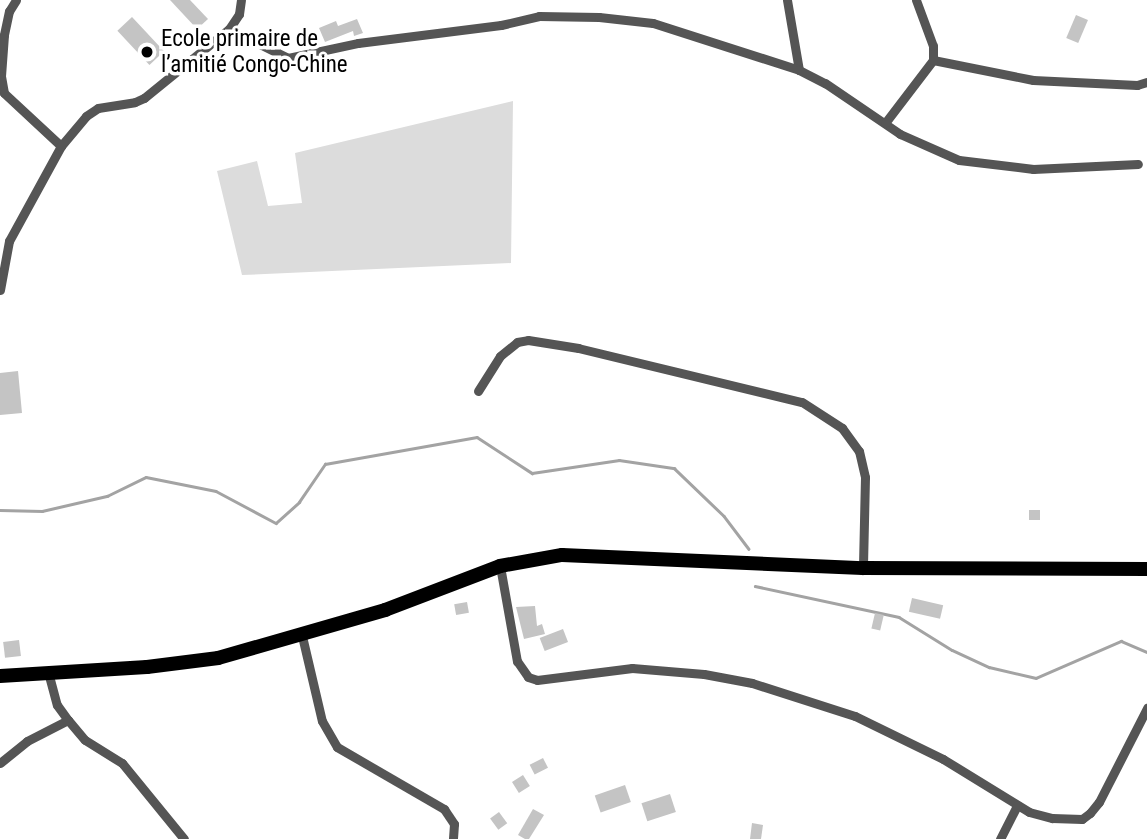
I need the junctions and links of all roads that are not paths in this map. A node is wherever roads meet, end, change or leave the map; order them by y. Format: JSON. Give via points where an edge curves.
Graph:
{"nodes":[{"id":1,"x":16,"y":0,"type":"edge"},
{"id":2,"x":240,"y":0,"type":"edge"},
{"id":3,"x":787,"y":0,"type":"edge"},
{"id":4,"x":916,"y":0,"type":"edge"},
{"id":5,"x":229,"y":29,"type":"junction"},
{"id":6,"x":2,"y":34,"type":"edge"},
{"id":7,"x":933,"y":60,"type":"junction"},
{"id":8,"x":799,"y":70,"type":"junction"},
{"id":9,"x":1147,"y":82,"type":"edge"},
{"id":10,"x":2,"y":95,"type":"edge"},
{"id":11,"x":885,"y":123,"type":"junction"},
{"id":12,"x":61,"y":146,"type":"junction"},
{"id":13,"x":1138,"y":164,"type":"dead end"},
{"id":14,"x":0,"y":290,"type":"edge"},
{"id":15,"x":478,"y":391,"type":"dead end"},
{"id":16,"x":500,"y":566,"type":"junction"},
{"id":17,"x":863,"y":568,"type":"junction"},
{"id":18,"x":1147,"y":569,"type":"edge"},
{"id":19,"x":302,"y":636,"type":"junction"},
{"id":20,"x":48,"y":672,"type":"junction"},
{"id":21,"x":0,"y":676,"type":"edge"},
{"id":22,"x":1147,"y":710,"type":"edge"},
{"id":23,"x":68,"y":720,"type":"junction"},
{"id":24,"x":0,"y":763,"type":"edge"},
{"id":25,"x":1017,"y":805,"type":"junction"},
{"id":26,"x":184,"y":839,"type":"edge"},
{"id":27,"x":453,"y":839,"type":"edge"},
{"id":28,"x":1000,"y":839,"type":"edge"}],
"edges":[{"from":1,"to":6,"type":"street"},
{"from":2,"to":5,"type":"street","via":[[239,14]]},
{"from":3,"to":8,"type":"street"},
{"from":4,"to":7,"type":"street","via":[[933,46]]},
{"from":5,"to":8,"type":"street","via":[[288,58],[539,16],[599,17],[653,23]]},
{"from":5,"to":12,"type":"street","via":[[144,98],[92,112]]},
{"from":6,"to":10,"type":"street"},
{"from":7,"to":9,"type":"street","via":[[1033,80]]},
{"from":7,"to":11,"type":"street"},
{"from":8,"to":11,"type":"street"},
{"from":10,"to":12,"type":"street"},
{"from":11,"to":13,"type":"street","via":[[959,160],[1033,169]]},
{"from":12,"to":14,"type":"street","via":[[9,241]]},
{"from":15,"to":17,"type":"street","via":[[500,356],[517,342],[528,340],[802,402],[842,428],[859,451],[865,477]]},
{"from":16,"to":17,"type":"main road","via":[[562,555]]},
{"from":16,"to":19,"type":"main road"},
{"from":16,"to":25,"type":"street","via":[[517,661],[528,677],[537,680],[632,668],[752,683],[855,716],[943,759]]},
{"from":17,"to":18,"type":"main road"},
{"from":19,"to":20,"type":"main road","via":[[218,658]]},
{"from":19,"to":27,"type":"street","via":[[320,712],[337,747],[444,809],[454,824]]},
{"from":20,"to":21,"type":"main road"},
{"from":20,"to":23,"type":"street","via":[[57,705]]},
{"from":22,"to":25,"type":"street","via":[[1099,802],[1082,819],[1029,812]]},
{"from":23,"to":24,"type":"street","via":[[27,741]]},
{"from":23,"to":26,"type":"street","via":[[85,740],[122,763]]},
{"from":25,"to":28,"type":"street"}]}
